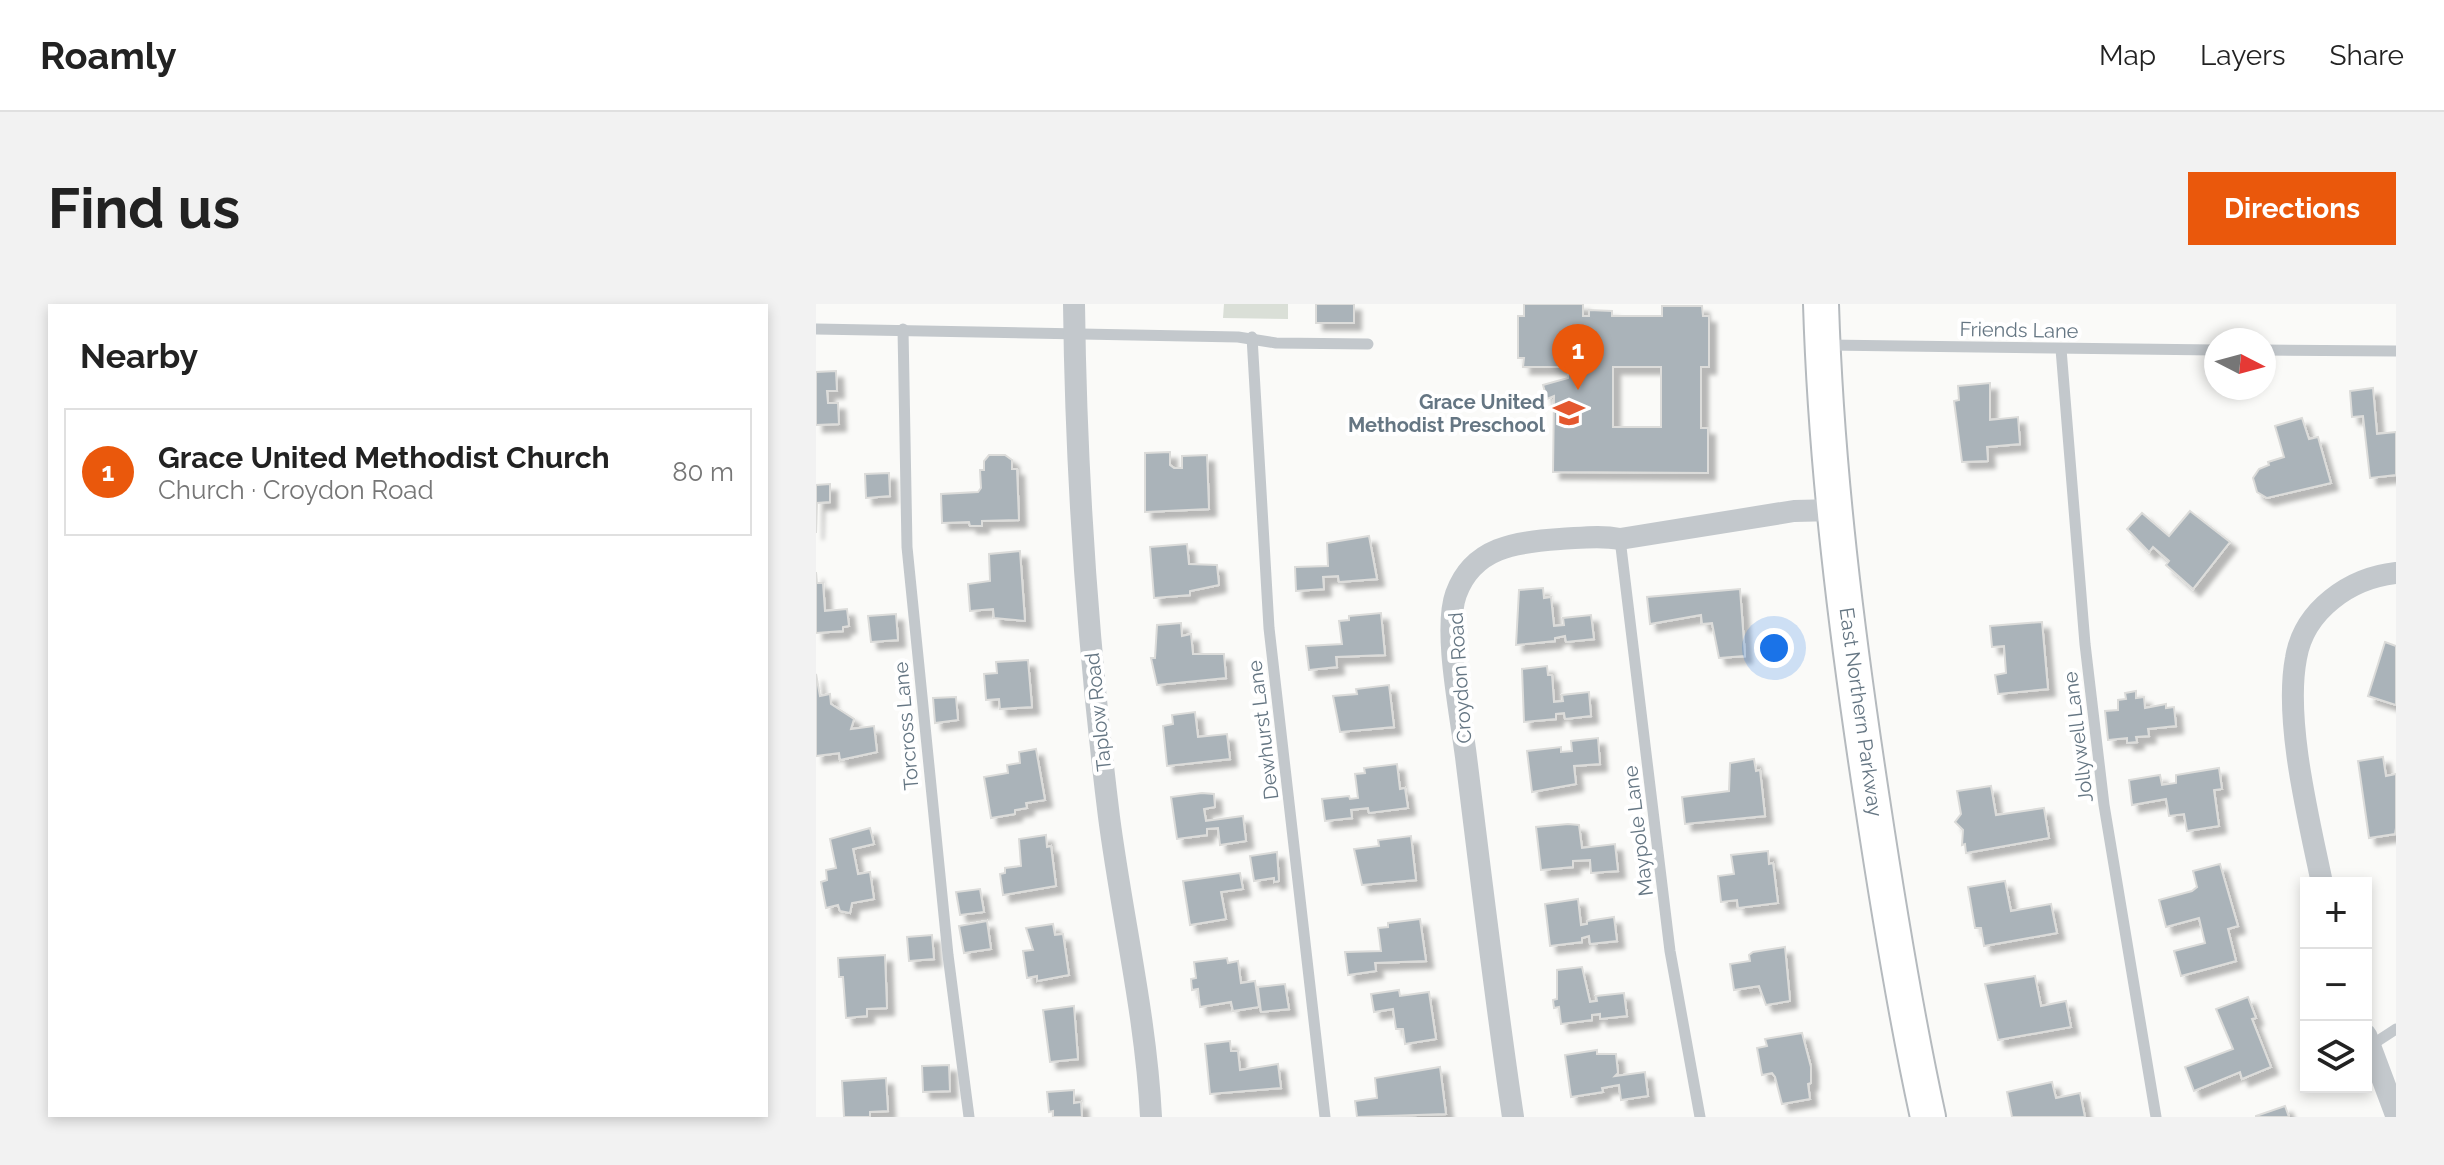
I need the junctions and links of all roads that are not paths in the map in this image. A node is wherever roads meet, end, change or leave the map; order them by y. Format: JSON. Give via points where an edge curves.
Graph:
{"nodes":[{"id":1,"x":1074,"y":304,"type":"edge"},
{"id":2,"x":1821,"y":304,"type":"edge"},
{"id":3,"x":816,"y":329,"type":"edge"},
{"id":4,"x":903,"y":329,"type":"junction"},
{"id":5,"x":1075,"y":336,"type":"junction"},
{"id":6,"x":1252,"y":337,"type":"junction"},
{"id":7,"x":1368,"y":344,"type":"dead end"},
{"id":8,"x":1822,"y":345,"type":"junction"},
{"id":9,"x":2061,"y":349,"type":"junction"},
{"id":10,"x":2204,"y":350,"type":"edge"},
{"id":11,"x":2276,"y":350,"type":"edge"},
{"id":12,"x":2396,"y":351,"type":"edge"},
{"id":13,"x":1836,"y":510,"type":"junction"},
{"id":14,"x":1620,"y":539,"type":"junction"},
{"id":15,"x":2396,"y":573,"type":"edge"},
{"id":16,"x":2321,"y":877,"type":"edge"},
{"id":17,"x":2396,"y":1029,"type":"edge"},
{"id":18,"x":2372,"y":1038,"type":"edge"},
{"id":19,"x":2372,"y":1051,"type":"edge"},
{"id":20,"x":2396,"y":1115,"type":"edge"},
{"id":21,"x":969,"y":1117,"type":"edge"},
{"id":22,"x":1151,"y":1117,"type":"edge"},
{"id":23,"x":1325,"y":1117,"type":"edge"},
{"id":24,"x":1513,"y":1117,"type":"edge"},
{"id":25,"x":1700,"y":1117,"type":"edge"},
{"id":26,"x":1928,"y":1117,"type":"edge"},
{"id":27,"x":2156,"y":1117,"type":"edge"}],
"edges":[{"from":1,"to":5,"type":"street","name":"Taplow Road"},
{"from":2,"to":8,"type":"main road","name":"East Northern Parkway"},
{"from":3,"to":4,"type":"lane"},
{"from":4,"to":5,"type":"lane"},
{"from":4,"to":21,"type":"lane","name":"Torcross Lane","via":[[907,547]]},
{"from":5,"to":6,"type":"lane"},
{"from":5,"to":22,"type":"street","name":"Taplow Road","via":[[1087,610]]},
{"from":6,"to":7,"type":"lane","via":[[1276,343]]},
{"from":6,"to":23,"type":"lane","name":"Dewhurst Lane","via":[[1269,628]]},
{"from":8,"to":9,"type":"lane","name":"Friends Lane"},
{"from":8,"to":13,"type":"main road","name":"East Northern Parkway"},
{"from":9,"to":10,"type":"lane","name":"Friends Lane"},
{"from":9,"to":27,"type":"lane","name":"Jollywell Lane","via":[[2104,805]]},
{"from":11,"to":12,"type":"lane"},
{"from":13,"to":14,"type":"street","name":"Croydon Road","via":[[1794,511]]},
{"from":13,"to":26,"type":"main road","name":"East Northern Parkway","via":[[1856,696],[1890,920]]},
{"from":14,"to":24,"type":"street","name":"Croydon Road","via":[[1603,536],[1505,546],[1472,567],[1452,609],[1460,713]]},
{"from":14,"to":25,"type":"lane","name":"Maypole Lane","via":[[1670,951]]},
{"from":15,"to":16,"type":"street","via":[[2362,581],[2338,594],[2319,610],[2296,656],[2298,743]]},
{"from":17,"to":18,"type":"lane"},
{"from":19,"to":20,"type":"street"}]}
